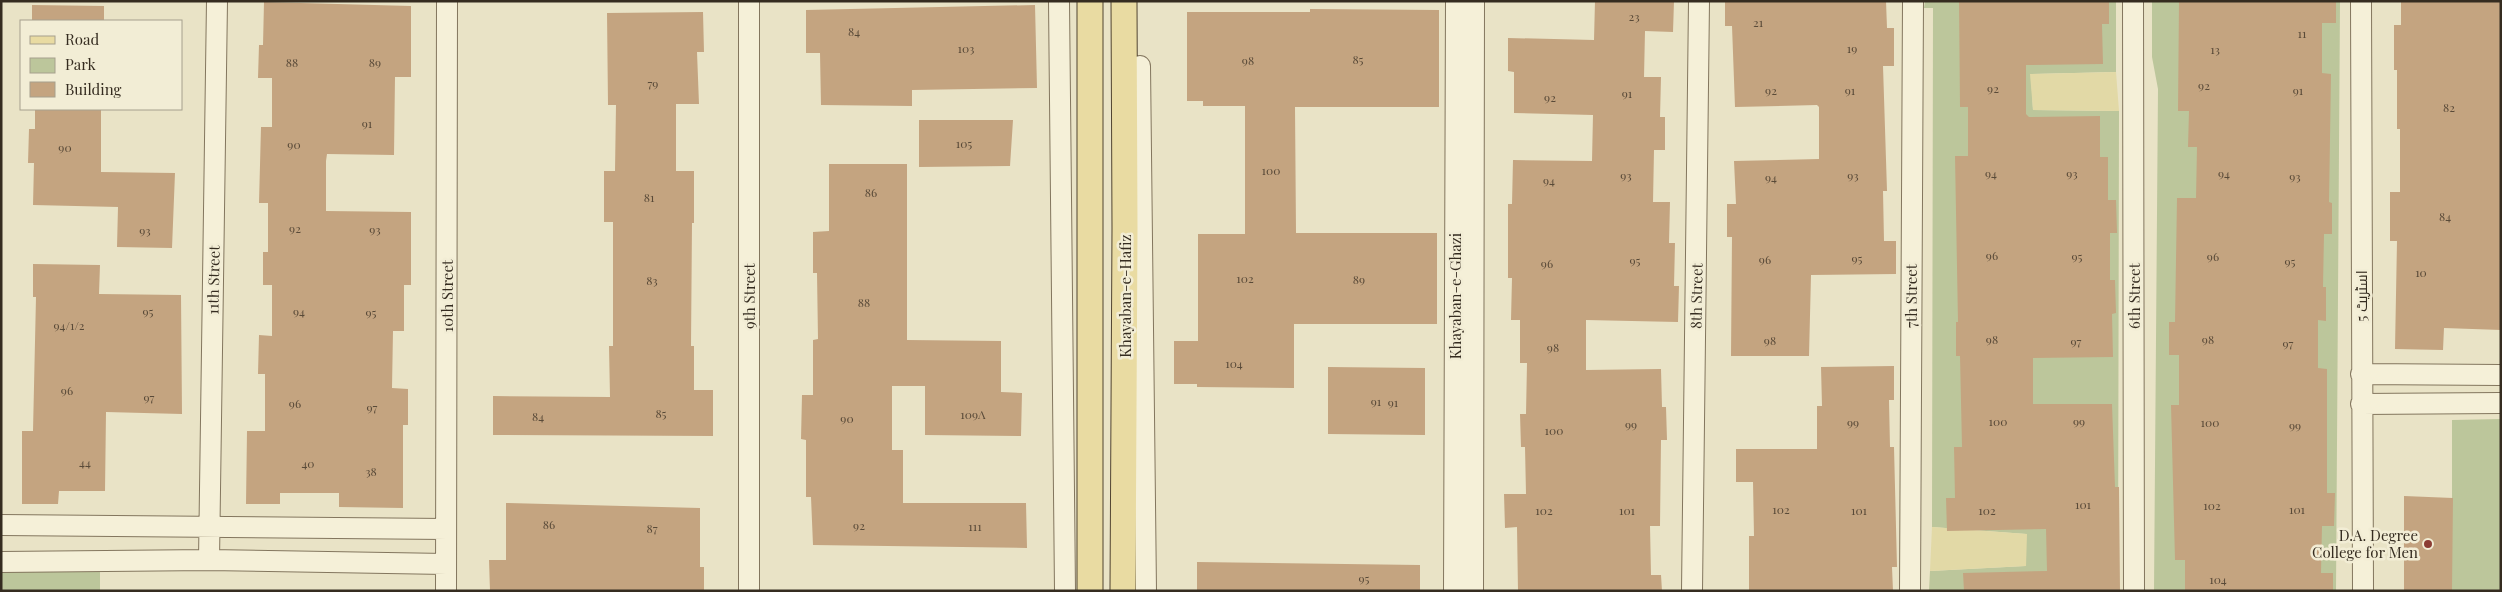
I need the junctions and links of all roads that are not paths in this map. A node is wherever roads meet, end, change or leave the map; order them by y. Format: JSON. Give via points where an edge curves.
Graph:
{"nodes":[{"id":1,"x":217,"y":1,"type":"edge"},
{"id":2,"x":447,"y":1,"type":"edge"},
{"id":3,"x":749,"y":1,"type":"edge"},
{"id":4,"x":1059,"y":1,"type":"edge"},
{"id":5,"x":1090,"y":1,"type":"edge"},
{"id":6,"x":1124,"y":1,"type":"edge"},
{"id":7,"x":1456,"y":1,"type":"edge"},
{"id":8,"x":1474,"y":1,"type":"edge"},
{"id":9,"x":1699,"y":1,"type":"edge"},
{"id":10,"x":1913,"y":1,"type":"edge"},
{"id":11,"x":2133,"y":1,"type":"edge"},
{"id":12,"x":2361,"y":1,"type":"edge"},
{"id":13,"x":1140,"y":66,"type":"dead end"},
{"id":14,"x":1090,"y":228,"type":"junction"},
{"id":15,"x":1125,"y":228,"type":"junction"},
{"id":16,"x":2360,"y":374,"type":"junction"},
{"id":17,"x":2501,"y":374,"type":"edge"},
{"id":18,"x":2501,"y":402,"type":"edge"},
{"id":19,"x":2361,"y":404,"type":"junction"},
{"id":20,"x":1,"y":525,"type":"edge"},
{"id":21,"x":209,"y":526,"type":"junction"},
{"id":22,"x":446,"y":529,"type":"junction"},
{"id":23,"x":209,"y":560,"type":"junction"},
{"id":24,"x":1,"y":562,"type":"edge"},
{"id":25,"x":446,"y":564,"type":"junction"},
{"id":26,"x":446,"y":591,"type":"edge"},
{"id":27,"x":749,"y":591,"type":"edge"},
{"id":28,"x":1065,"y":591,"type":"edge"},
{"id":29,"x":1090,"y":591,"type":"edge"},
{"id":30,"x":1122,"y":591,"type":"edge"},
{"id":31,"x":1146,"y":591,"type":"edge"},
{"id":32,"x":1454,"y":591,"type":"edge"},
{"id":33,"x":1473,"y":591,"type":"edge"},
{"id":34,"x":1692,"y":591,"type":"edge"},
{"id":35,"x":1910,"y":591,"type":"edge"},
{"id":36,"x":2134,"y":591,"type":"edge"},
{"id":37,"x":2362,"y":591,"type":"edge"}],
"edges":[{"from":1,"to":21,"type":"street","name":"11th Street"},
{"from":2,"to":22,"type":"street","name":"10th Street"},
{"from":3,"to":27,"type":"street","name":"9th Street"},
{"from":4,"to":28,"type":"street"},
{"from":5,"to":14,"type":"main road"},
{"from":6,"to":15,"type":"main road","name":"Khayaban-e-Hafiz"},
{"from":7,"to":32,"type":"street","name":"Khayaban-e-Ghazi"},
{"from":8,"to":33,"type":"street","name":"Khayaban-e-Ghazi"},
{"from":9,"to":34,"type":"street","name":"8th Street"},
{"from":10,"to":35,"type":"street","name":"7th Street"},
{"from":11,"to":36,"type":"street","name":"6th Street"},
{"from":12,"to":16,"type":"street","name":"اسٹریٹ 5"},
{"from":13,"to":31,"type":"street"},
{"from":14,"to":15,"type":"main road"},
{"from":14,"to":29,"type":"main road"},
{"from":15,"to":30,"type":"main road","name":"Khayaban-e-Hafiz"},
{"from":16,"to":17,"type":"street"},
{"from":16,"to":19,"type":"street","name":"اسٹریٹ 5"},
{"from":18,"to":19,"type":"street"},
{"from":19,"to":37,"type":"street","name":"اسٹریٹ 5"},
{"from":20,"to":21,"type":"street"},
{"from":21,"to":22,"type":"street"},
{"from":21,"to":23,"type":"street","name":"11th Street"},
{"from":22,"to":25,"type":"street","name":"10th Street"},
{"from":23,"to":24,"type":"street"},
{"from":23,"to":25,"type":"street"},
{"from":25,"to":26,"type":"street","name":"10th Street"}]}
